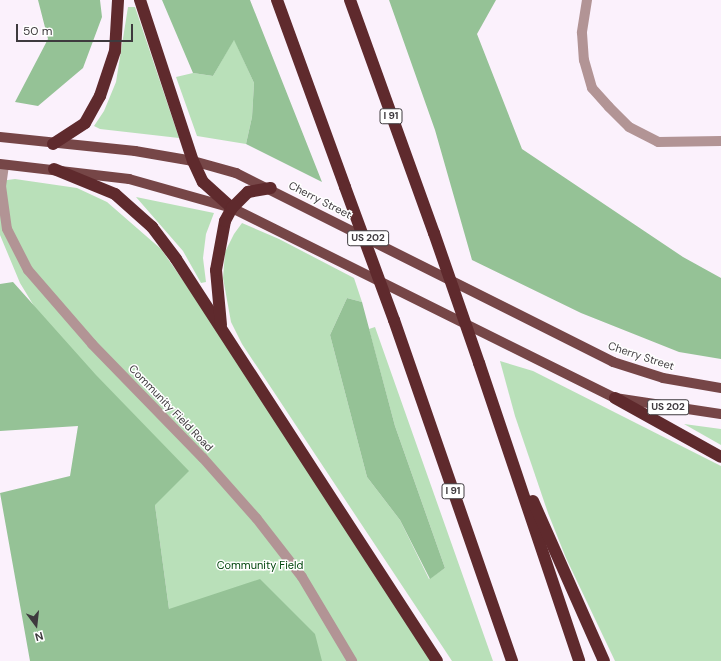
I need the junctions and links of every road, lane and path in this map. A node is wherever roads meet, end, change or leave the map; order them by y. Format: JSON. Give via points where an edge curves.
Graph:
{"nodes":[{"id":1,"x":118,"y":0,"type":"edge"},
{"id":2,"x":140,"y":0,"type":"edge"},
{"id":3,"x":277,"y":0,"type":"edge"},
{"id":4,"x":350,"y":0,"type":"edge"},
{"id":5,"x":587,"y":0,"type":"edge"},
{"id":6,"x":0,"y":137,"type":"edge"},
{"id":7,"x":721,"y":141,"type":"edge"},
{"id":8,"x":53,"y":144,"type":"junction"},
{"id":9,"x":193,"y":161,"type":"junction"},
{"id":10,"x":2,"y":164,"type":"edge"},
{"id":11,"x":54,"y":169,"type":"junction"},
{"id":12,"x":271,"y":188,"type":"junction"},
{"id":13,"x":232,"y":208,"type":"junction"},
{"id":14,"x":222,"y":328,"type":"junction"},
{"id":15,"x":721,"y":388,"type":"edge"},
{"id":16,"x":615,"y":398,"type":"junction"},
{"id":17,"x":721,"y":414,"type":"edge"},
{"id":18,"x":505,"y":436,"type":"junction"},
{"id":19,"x":721,"y":457,"type":"edge"},
{"id":20,"x":352,"y":661,"type":"edge"},
{"id":21,"x":437,"y":661,"type":"edge"},
{"id":22,"x":512,"y":661,"type":"edge"},
{"id":23,"x":579,"y":661,"type":"edge"},
{"id":24,"x":604,"y":661,"type":"edge"}],
"edges":[{"from":1,"to":8,"type":"highway","via":[[115,51],[100,96],[84,123]]},
{"from":2,"to":9,"type":"highway"},
{"from":3,"to":22,"type":"highway","number":"I 91","bridge":true,"via":[[394,320]]},
{"from":4,"to":18,"type":"highway","number":"I 91","bridge":true},
{"from":5,"to":7,"type":"lane","via":[[582,33],[584,60],[592,88],[609,107],[629,127],[658,142]]},
{"from":6,"to":8,"type":"main road","name":"Cherry Street","number":"US 202"},
{"from":8,"to":9,"type":"main road","name":"Cherry Street","number":"US 202","via":[[135,151]]},
{"from":9,"to":12,"type":"main road","name":"Cherry Street","number":"US 202","via":[[236,173]]},
{"from":9,"to":13,"type":"highway","via":[[203,182]]},
{"from":10,"to":11,"type":"main road","number":"US 202"},
{"from":10,"to":20,"type":"lane","name":"Community Field Road","via":[[0,186],[7,229],[28,270],[59,307],[203,458],[266,530],[310,590]]},
{"from":11,"to":13,"type":"main road","number":"US 202","via":[[129,179]]},
{"from":11,"to":14,"type":"highway","via":[[115,194],[143,218],[176,258]]},
{"from":12,"to":13,"type":"highway","via":[[248,192]]},
{"from":12,"to":15,"type":"main road","name":"Cherry Street","number":"US 202","via":[[613,362],[663,378]]},
{"from":13,"to":14,"type":"highway","via":[[220,235],[216,270]]},
{"from":13,"to":16,"type":"main road","number":"US 202"},
{"from":14,"to":21,"type":"highway"},
{"from":16,"to":17,"type":"main road","number":"US 202"},
{"from":16,"to":19,"type":"highway"},
{"from":18,"to":23,"type":"highway","number":"I 91"},
{"from":18,"to":24,"type":"highway"}]}
